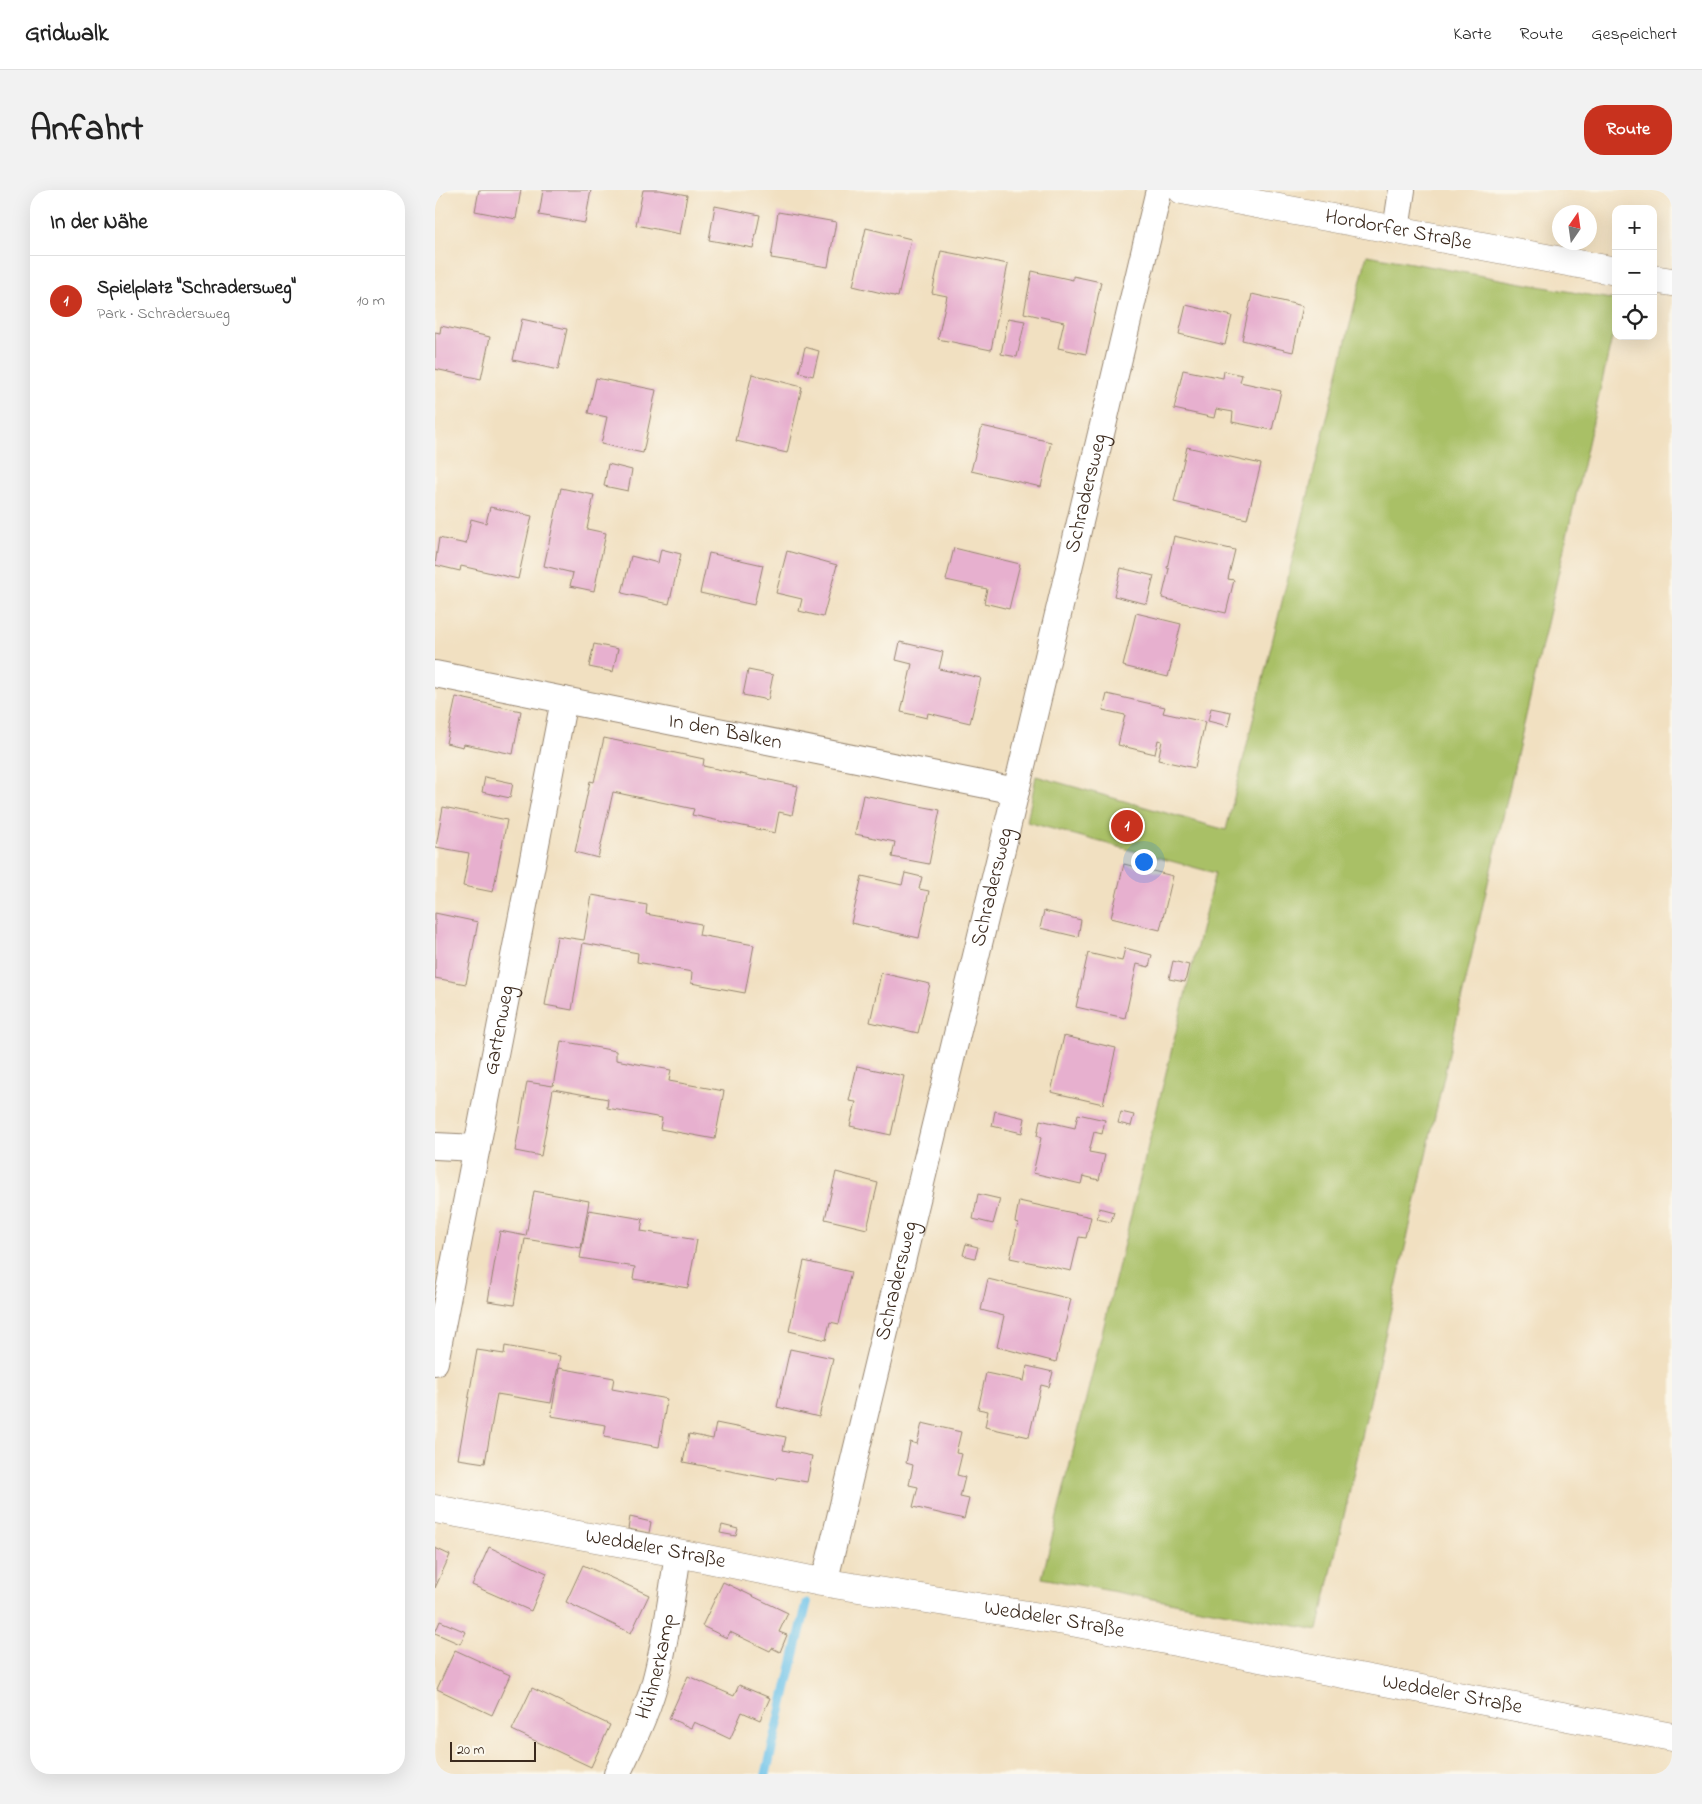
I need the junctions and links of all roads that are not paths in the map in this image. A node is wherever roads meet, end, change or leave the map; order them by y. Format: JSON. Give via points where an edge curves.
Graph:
{"nodes":[{"id":1,"x":1159,"y":190,"type":"edge"},
{"id":2,"x":1182,"y":190,"type":"edge"},
{"id":3,"x":1402,"y":190,"type":"edge"},
{"id":4,"x":1396,"y":230,"type":"junction"},
{"id":5,"x":1612,"y":271,"type":"edge"},
{"id":6,"x":1657,"y":280,"type":"edge"},
{"id":7,"x":1672,"y":282,"type":"edge"},
{"id":8,"x":435,"y":674,"type":"edge"},
{"id":9,"x":564,"y":700,"type":"junction"},
{"id":10,"x":1016,"y":791,"type":"junction"},
{"id":11,"x":435,"y":1146,"type":"edge"},
{"id":12,"x":477,"y":1148,"type":"junction"},
{"id":13,"x":435,"y":1362,"type":"edge"},
{"id":14,"x":435,"y":1509,"type":"edge"},
{"id":15,"x":678,"y":1553,"type":"junction"},
{"id":16,"x":821,"y":1582,"type":"junction"},
{"id":17,"x":1672,"y":1737,"type":"edge"},
{"id":18,"x":617,"y":1774,"type":"edge"}],
"edges":[{"from":1,"to":10,"type":"street","name":"Schradersweg"},
{"from":2,"to":4,"type":"street","name":"Hordorfer Straße"},
{"from":3,"to":4,"type":"street"},
{"from":4,"to":5,"type":"street","name":"Hordorfer Straße"},
{"from":6,"to":7,"type":"street"},
{"from":8,"to":9,"type":"street","name":"In den Balken"},
{"from":9,"to":10,"type":"street","name":"In den Balken"},
{"from":9,"to":12,"type":"street","name":"Gartenweg"},
{"from":10,"to":16,"type":"street","name":"Schradersweg","via":[[828,1567]]},
{"from":11,"to":12,"type":"street"},
{"from":12,"to":13,"type":"street","name":"Gartenweg"},
{"from":14,"to":15,"type":"street","name":"Weddeler Straße"},
{"from":15,"to":16,"type":"street","name":"Weddeler Straße"},
{"from":15,"to":18,"type":"street","name":"Hühnerkamp","via":[[657,1675],[646,1709]]},
{"from":16,"to":17,"type":"street","name":"Weddeler Straße","via":[[1077,1623]]}]}
